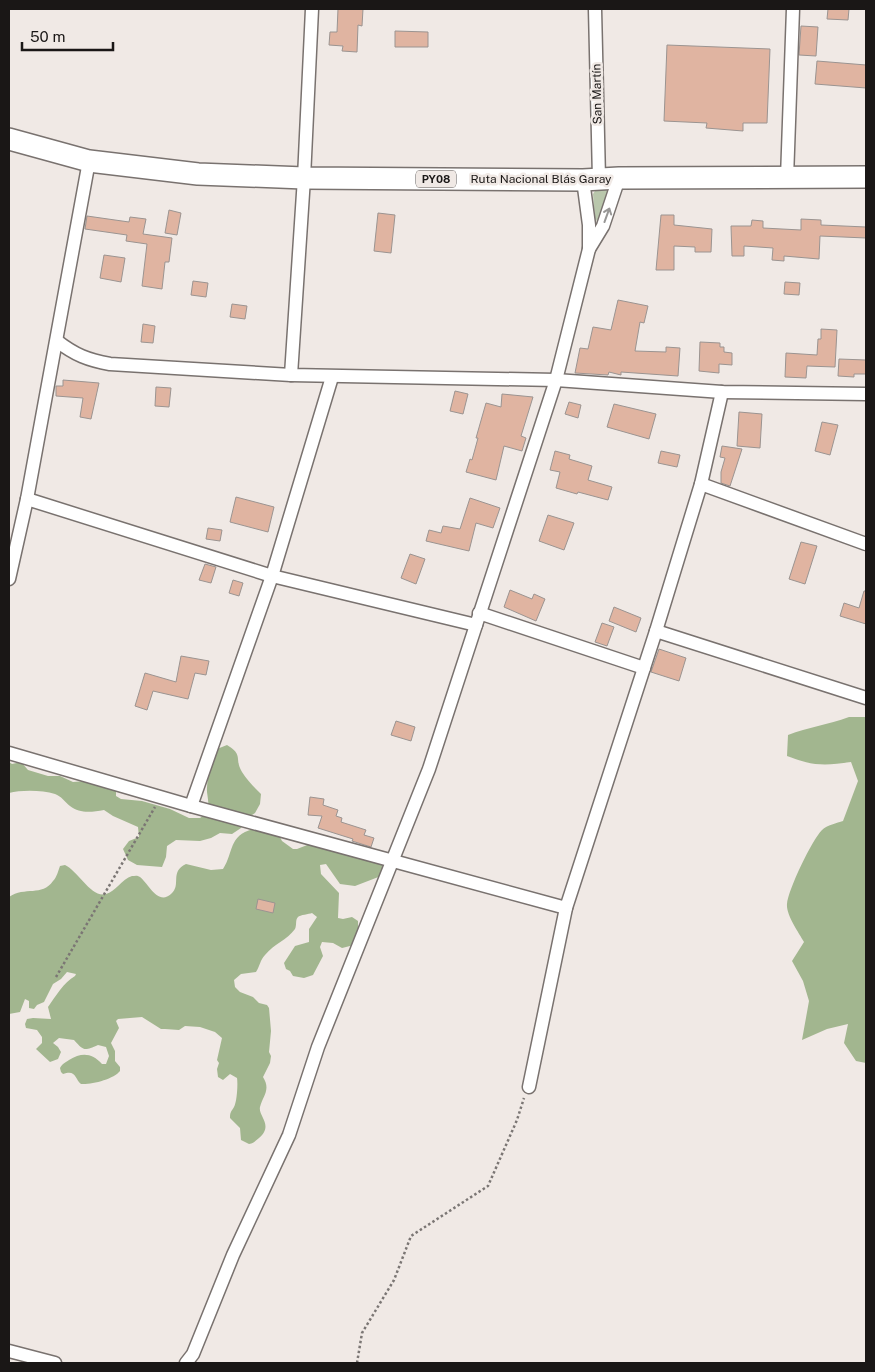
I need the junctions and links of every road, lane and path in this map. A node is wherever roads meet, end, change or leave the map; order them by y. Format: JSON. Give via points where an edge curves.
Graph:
{"nodes":[{"id":1,"x":312,"y":9,"type":"edge"},
{"id":2,"x":595,"y":9,"type":"edge"},
{"id":3,"x":793,"y":9,"type":"edge"},
{"id":4,"x":9,"y":139,"type":"edge"},
{"id":5,"x":89,"y":161,"type":"junction"},
{"id":6,"x":866,"y":177,"type":"edge"},
{"id":7,"x":304,"y":178,"type":"junction"},
{"id":8,"x":787,"y":178,"type":"junction"},
{"id":9,"x":601,"y":179,"type":"junction"},
{"id":10,"x":589,"y":249,"type":"junction"},
{"id":11,"x":57,"y":341,"type":"junction"},
{"id":12,"x":291,"y":375,"type":"junction"},
{"id":13,"x":332,"y":377,"type":"junction"},
{"id":14,"x":556,"y":380,"type":"junction"},
{"id":15,"x":722,"y":392,"type":"junction"},
{"id":16,"x":866,"y":394,"type":"edge"},
{"id":17,"x":702,"y":484,"type":"junction"},
{"id":18,"x":27,"y":499,"type":"junction"},
{"id":19,"x":866,"y":544,"type":"edge"},
{"id":20,"x":272,"y":576,"type":"junction"},
{"id":21,"x":9,"y":579,"type":"edge"},
{"id":22,"x":478,"y":619,"type":"junction"},
{"id":23,"x":656,"y":631,"type":"junction"},
{"id":24,"x":644,"y":668,"type":"junction"},
{"id":25,"x":866,"y":698,"type":"edge"},
{"id":26,"x":9,"y":752,"type":"edge"},
{"id":27,"x":161,"y":797,"type":"junction"},
{"id":28,"x":191,"y":806,"type":"junction"},
{"id":29,"x":393,"y":862,"type":"junction"},
{"id":30,"x":566,"y":908,"type":"junction"},
{"id":31,"x":56,"y":977,"type":"dead end"},
{"id":32,"x":529,"y":1087,"type":"joint"},
{"id":33,"x":9,"y":1351,"type":"edge"},
{"id":34,"x":55,"y":1363,"type":"edge"},
{"id":35,"x":186,"y":1363,"type":"edge"},
{"id":36,"x":357,"y":1363,"type":"edge"}],
"edges":[{"from":1,"to":7,"type":"street"},
{"from":2,"to":9,"type":"street","name":"San Martín"},
{"from":3,"to":8,"type":"street"},
{"from":4,"to":5,"type":"highway","name":"Ruta Nacional Blás Garay","number":"PY08"},
{"from":5,"to":7,"type":"highway","name":"Ruta Nacional Blás Garay","number":"PY08","via":[[198,174]]},
{"from":5,"to":11,"type":"street"},
{"from":6,"to":8,"type":"highway","name":"Ruta Nacional Blás Garay","number":"PY08"},
{"from":7,"to":9,"type":"highway","name":"Ruta Nacional Blás Garay","number":"PY08"},
{"from":7,"to":12,"type":"street"},
{"from":8,"to":9,"type":"highway","name":"Ruta Nacional Blás Garay","number":"PY08"},
{"from":9,"to":10,"type":"street","via":[[589,225]]},
{"from":10,"to":9,"type":"street","one_way":true,"via":[[603,226]]},
{"from":10,"to":14,"type":"street"},
{"from":11,"to":12,"type":"street","via":[[91,361],[110,364]]},
{"from":11,"to":18,"type":"street"},
{"from":12,"to":13,"type":"street"},
{"from":13,"to":14,"type":"street"},
{"from":13,"to":20,"type":"street"},
{"from":14,"to":15,"type":"street"},
{"from":14,"to":22,"type":"street"},
{"from":15,"to":16,"type":"street"},
{"from":15,"to":17,"type":"street"},
{"from":17,"to":19,"type":"street"},
{"from":17,"to":23,"type":"street"},
{"from":18,"to":20,"type":"street"},
{"from":18,"to":21,"type":"street"},
{"from":20,"to":22,"type":"street"},
{"from":20,"to":28,"type":"street"},
{"from":22,"to":24,"type":"street"},
{"from":22,"to":29,"type":"street","via":[[429,769]]},
{"from":23,"to":24,"type":"street"},
{"from":23,"to":25,"type":"street"},
{"from":24,"to":30,"type":"street"},
{"from":26,"to":27,"type":"street"},
{"from":27,"to":28,"type":"street"},
{"from":27,"to":31,"type":"path"},
{"from":28,"to":29,"type":"street"},
{"from":29,"to":30,"type":"street"},
{"from":29,"to":35,"type":"street","via":[[318,1047],[289,1135],[233,1255],[193,1354]]},
{"from":30,"to":32,"type":"street"},
{"from":32,"to":36,"type":"path","via":[[488,1186],[411,1236],[394,1280],[362,1333]]},
{"from":33,"to":34,"type":"street"}]}
